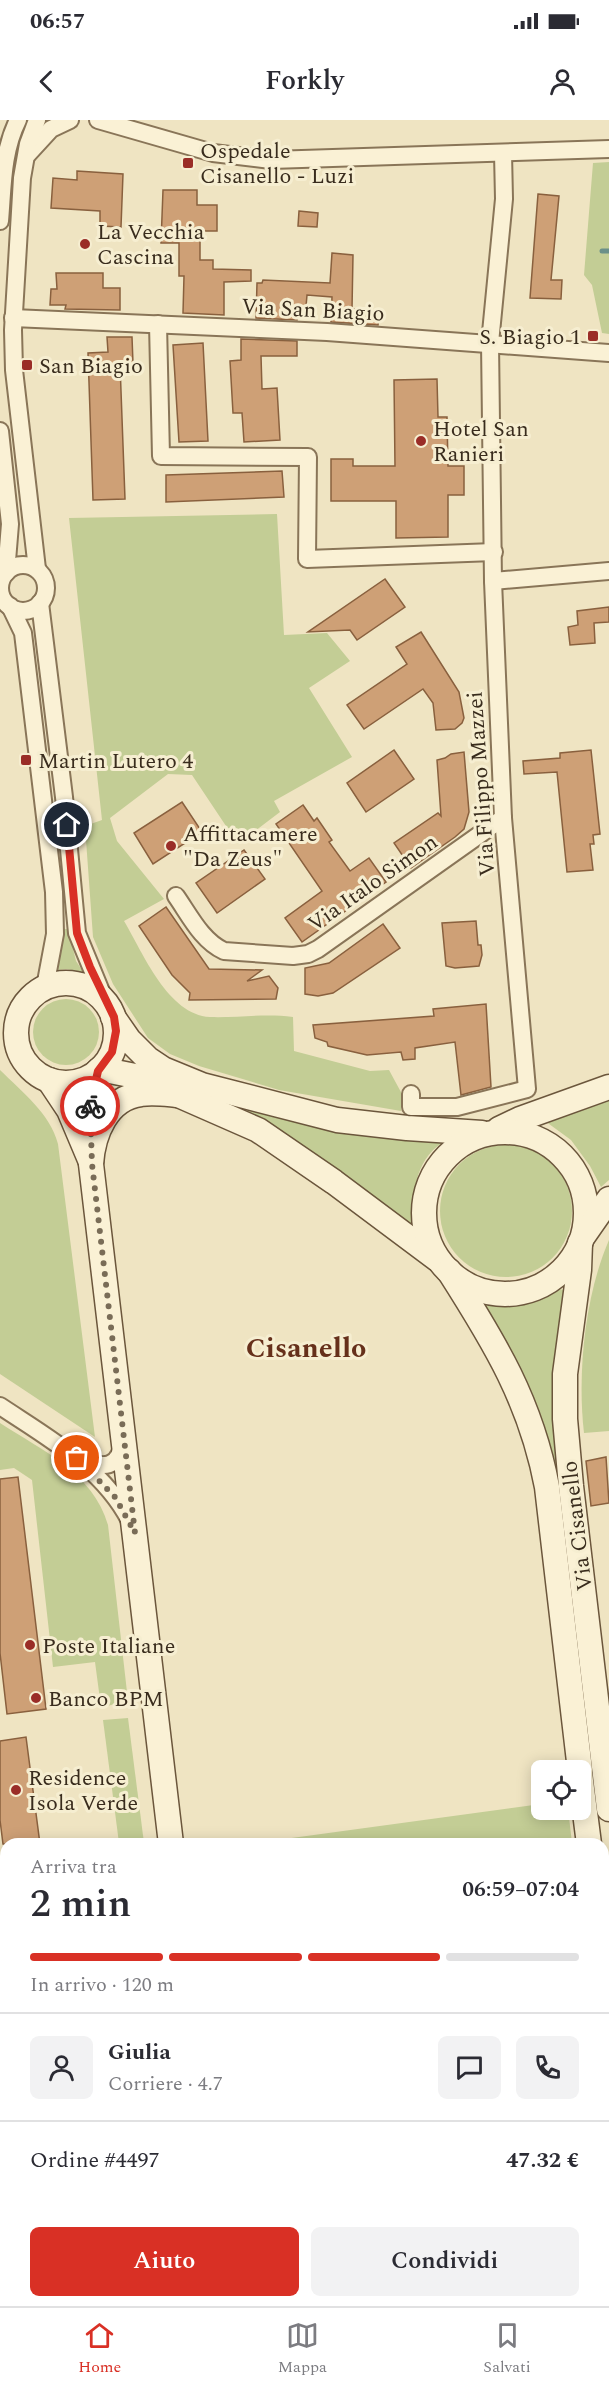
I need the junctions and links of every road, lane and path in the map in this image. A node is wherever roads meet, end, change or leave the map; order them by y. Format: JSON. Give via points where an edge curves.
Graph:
{"nodes":[{"id":1,"x":18,"y":120,"type":"edge"},
{"id":2,"x":37,"y":120,"type":"edge"},
{"id":3,"x":70,"y":120,"type":"edge"},
{"id":4,"x":98,"y":120,"type":"edge"},
{"id":5,"x":136,"y":126,"type":"edge"},
{"id":6,"x":609,"y":149,"type":"edge"},
{"id":7,"x":503,"y":153,"type":"junction"},
{"id":8,"x":26,"y":158,"type":"junction"},
{"id":9,"x":0,"y":222,"type":"edge"},
{"id":10,"x":13,"y":318,"type":"junction"},
{"id":11,"x":158,"y":324,"type":"junction"},
{"id":12,"x":490,"y":343,"type":"junction"},
{"id":13,"x":609,"y":353,"type":"edge"},
{"id":14,"x":0,"y":431,"type":"edge"},
{"id":15,"x":494,"y":552,"type":"junction"},
{"id":16,"x":37,"y":569,"type":"junction"},
{"id":17,"x":609,"y":571,"type":"edge"},
{"id":18,"x":3,"y":578,"type":"edge"},
{"id":19,"x":493,"y":581,"type":"junction"},
{"id":20,"x":5,"y":602,"type":"edge"},
{"id":21,"x":40,"y":603,"type":"junction"},
{"id":22,"x":504,"y":818,"type":"junction"},
{"id":23,"x":176,"y":896,"type":"dead end"},
{"id":24,"x":36,"y":993,"type":"junction"},
{"id":25,"x":0,"y":1009,"type":"edge"},
{"id":26,"x":109,"y":1009,"type":"junction"},
{"id":27,"x":0,"y":1049,"type":"edge"},
{"id":28,"x":24,"y":1060,"type":"junction"},
{"id":29,"x":99,"y":1070,"type":"junction"},
{"id":30,"x":49,"y":1080,"type":"junction"},
{"id":31,"x":609,"y":1087,"type":"edge"},
{"id":32,"x":411,"y":1094,"type":"dead end"},
{"id":33,"x":178,"y":1095,"type":"junction"},
{"id":34,"x":491,"y":1132,"type":"junction"},
{"id":35,"x":92,"y":1156,"type":"junction"},
{"id":36,"x":609,"y":1199,"type":"edge"},
{"id":37,"x":581,"y":1241,"type":"junction"},
{"id":38,"x":445,"y":1267,"type":"junction"},
{"id":39,"x":0,"y":1406,"type":"edge"},
{"id":40,"x":123,"y":1427,"type":"junction"},
{"id":41,"x":77,"y":1458,"type":"junction"},
{"id":42,"x":135,"y":1533,"type":"junction"},
{"id":43,"x":579,"y":1760,"type":"edge"},
{"id":44,"x":609,"y":1809,"type":"edge"},
{"id":45,"x":586,"y":1820,"type":"edge"},
{"id":46,"x":170,"y":1838,"type":"edge"},
{"id":47,"x":588,"y":1838,"type":"edge"}],
"edges":[{"from":1,"to":9,"type":"street","via":[[6,153]]},
{"from":2,"to":8,"type":"street"},
{"from":3,"to":8,"type":"street","via":[[42,136]]},
{"from":4,"to":5,"type":"street"},
{"from":5,"to":7,"type":"street","via":[[213,153],[271,160]]},
{"from":6,"to":7,"type":"street"},
{"from":7,"to":12,"type":"street","name":"Via Filippo Mazzei","via":[[504,199]]},
{"from":8,"to":10,"type":"street"},
{"from":10,"to":11,"type":"street","name":"Via San Biagio"},
{"from":10,"to":16,"type":"street","via":[[14,370]]},
{"from":11,"to":12,"type":"street","name":"Via San Biagio"},
{"from":11,"to":15,"type":"street","via":[[161,456],[308,457],[307,559]]},
{"from":12,"to":13,"type":"street","name":"Via San Biagio"},
{"from":12,"to":15,"type":"street","name":"Via Filippo Mazzei"},
{"from":14,"to":18,"type":"street","via":[[10,531]]},
{"from":15,"to":19,"type":"street","name":"Via Filippo Mazzei"},
{"from":16,"to":18,"type":"street","via":[[18,566]]},
{"from":16,"to":21,"type":"street","via":[[46,586]]},
{"from":17,"to":19,"type":"street"},
{"from":18,"to":20,"type":"street","via":[[1,591]]},
{"from":19,"to":22,"type":"street","name":"Via Filippo Mazzei"},
{"from":20,"to":21,"type":"street","via":[[15,609],[28,610]]},
{"from":20,"to":24,"type":"street","via":[[23,633],[54,892],[55,934]]},
{"from":21,"to":26,"type":"street","via":[[76,926]]},
{"from":22,"to":23,"type":"street","name":"Via Italo Simon","via":[[308,954],[224,951],[202,935]]},
{"from":22,"to":32,"type":"street","name":"Via Filippo Mazzei","via":[[527,1089],[457,1107],[411,1107]]},
{"from":24,"to":25,"type":"main road"},
{"from":24,"to":26,"type":"main road","via":[[59,983],[81,984],[94,991]]},
{"from":24,"to":28,"type":"main road","via":[[21,1011],[16,1029]]},
{"from":26,"to":29,"type":"main road","via":[[116,1031],[115,1045]]},
{"from":26,"to":34,"type":"main road","via":[[129,1040],[148,1059],[208,1087],[337,1120]]},
{"from":27,"to":28,"type":"main road"},
{"from":28,"to":30,"type":"main road"},
{"from":29,"to":30,"type":"main road","via":[[72,1083]]},
{"from":29,"to":33,"type":"main road","via":[[135,1076]]},
{"from":29,"to":35,"type":"main road","via":[[90,1106]]},
{"from":30,"to":35,"type":"main road"},
{"from":31,"to":34,"type":"main road"},
{"from":33,"to":35,"type":"main road","via":[[147,1093],[124,1099],[102,1123]]},
{"from":33,"to":38,"type":"main road","via":[[231,1116],[269,1137]]},
{"from":34,"to":37,"type":"main road","via":[[535,1137],[554,1148],[570,1165],[584,1195],[586,1217]]},
{"from":34,"to":38,"type":"main road","via":[[457,1146],[443,1159],[429,1184],[423,1220],[427,1238]]},
{"from":35,"to":40,"type":"main road"},
{"from":36,"to":37,"type":"main road"},
{"from":37,"to":38,"type":"main road","via":[[572,1259],[555,1277],[518,1293],[477,1289]]},
{"from":37,"to":44,"type":"main road","name":"Via Cisanello","via":[[566,1366],[566,1419]]},
{"from":38,"to":43,"type":"main road","name":"Via Cisanello","via":[[508,1369],[542,1461]]},
{"from":39,"to":41,"type":"street"},
{"from":40,"to":41,"type":"street","via":[[122,1450],[111,1464],[97,1466]]},
{"from":40,"to":42,"type":"main road"},
{"from":41,"to":42,"type":"street","via":[[115,1497]]},
{"from":42,"to":46,"type":"main road"},
{"from":45,"to":47,"type":"main road","name":"Via Cisanello"}]}
